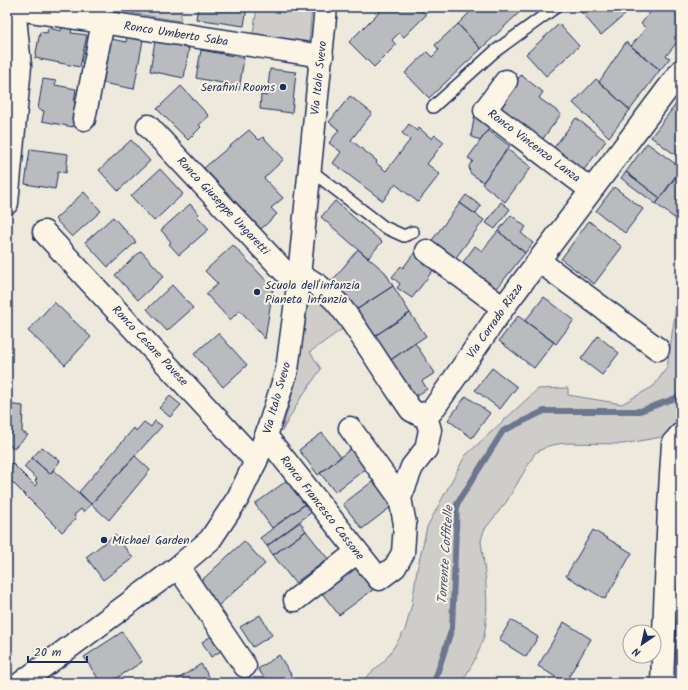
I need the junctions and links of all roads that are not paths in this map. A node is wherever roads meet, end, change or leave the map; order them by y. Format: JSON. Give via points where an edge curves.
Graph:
{"nodes":[{"id":1,"x":326,"y":7,"type":"edge"},
{"id":2,"x":556,"y":7,"type":"edge"},
{"id":3,"x":22,"y":9,"type":"edge"},
{"id":4,"x":103,"y":22,"type":"junction"},
{"id":5,"x":322,"y":56,"type":"junction"},
{"id":6,"x":14,"y":67,"type":"edge"},
{"id":7,"x":681,"y":71,"type":"edge"},
{"id":8,"x":506,"y":81,"type":"dead end"},
{"id":9,"x":433,"y":107,"type":"dead end"},
{"id":10,"x":84,"y":119,"type":"dead end"},
{"id":11,"x":148,"y":126,"type":"dead end"},
{"id":12,"x":10,"y":143,"type":"edge"},
{"id":13,"x":309,"y":169,"type":"junction"},
{"id":14,"x":591,"y":190,"type":"junction"},
{"id":15,"x":7,"y":203,"type":"edge"},
{"id":16,"x":44,"y":232,"type":"dead end"},
{"id":17,"x":413,"y":232,"type":"dead end"},
{"id":18,"x":427,"y":251,"type":"dead end"},
{"id":19,"x":539,"y":261,"type":"junction"},
{"id":20,"x":298,"y":280,"type":"junction"},
{"id":21,"x":503,"y":308,"type":"junction"},
{"id":22,"x":658,"y":350,"type":"dead end"},
{"id":23,"x":425,"y":413,"type":"junction"},
{"id":24,"x":350,"y":428,"type":"dead end"},
{"id":25,"x":681,"y":434,"type":"edge"},
{"id":26,"x":266,"y":436,"type":"junction"},
{"id":27,"x":256,"y":461,"type":"junction"},
{"id":28,"x":400,"y":498,"type":"junction"},
{"id":29,"x":357,"y":552,"type":"junction"},
{"id":30,"x":178,"y":567,"type":"junction"},
{"id":31,"x":295,"y":600,"type":"dead end"},
{"id":32,"x":245,"y":666,"type":"dead end"},
{"id":33,"x":21,"y":683,"type":"edge"},
{"id":34,"x":662,"y":683,"type":"edge"}],
"edges":[{"from":1,"to":5,"type":"street","name":"Via Italo Svevo"},
{"from":2,"to":9,"type":"lane","via":[[494,52]]},
{"from":3,"to":4,"type":"street","name":"Ronco Umberto Saba"},
{"from":3,"to":6,"type":"street"},
{"from":4,"to":5,"type":"street","name":"Ronco Umberto Saba"},
{"from":4,"to":10,"type":"street"},
{"from":5,"to":13,"type":"street","name":"Via Italo Svevo"},
{"from":6,"to":12,"type":"street"},
{"from":7,"to":14,"type":"street","name":"Via Corrado Rizza"},
{"from":8,"to":14,"type":"street","name":"Ronco Vincenzo Lanza","via":[[485,110]]},
{"from":11,"to":20,"type":"street","name":"Ronco Giuseppe Ungaretti"},
{"from":12,"to":15,"type":"street"},
{"from":13,"to":17,"type":"lane","via":[[384,227],[404,236]]},
{"from":13,"to":20,"type":"street","name":"Via Italo Svevo"},
{"from":14,"to":19,"type":"street","name":"Via Corrado Rizza"},
{"from":16,"to":27,"type":"street","name":"Ronco Cesare Pavese"},
{"from":18,"to":21,"type":"street"},
{"from":19,"to":21,"type":"street","name":"Via Corrado Rizza"},
{"from":19,"to":22,"type":"street"},
{"from":20,"to":23,"type":"street","via":[[310,279],[331,296],[346,313],[411,410],[420,415]]},
{"from":20,"to":26,"type":"street","name":"Via Italo Svevo","via":[[287,370]]},
{"from":21,"to":23,"type":"street","name":"Via Corrado Rizza","via":[[438,403],[432,411]]},
{"from":23,"to":28,"type":"street","via":[[430,430],[426,449],[412,467]]},
{"from":24,"to":28,"type":"street"},
{"from":25,"to":34,"type":"street","via":[[673,443]]},
{"from":26,"to":27,"type":"street","name":"Via Italo Svevo"},
{"from":26,"to":29,"type":"street","name":"Ronco Francesco Cassone"},
{"from":27,"to":30,"type":"street","name":"Via Italo Svevo","via":[[238,498],[210,540]]},
{"from":28,"to":29,"type":"street","name":"Ronco Francesco Cassone","via":[[405,524],[403,553],[395,567],[379,579]]},
{"from":29,"to":31,"type":"street"},
{"from":30,"to":32,"type":"street"},
{"from":30,"to":33,"type":"street","name":"Via Italo Svevo"}]}
